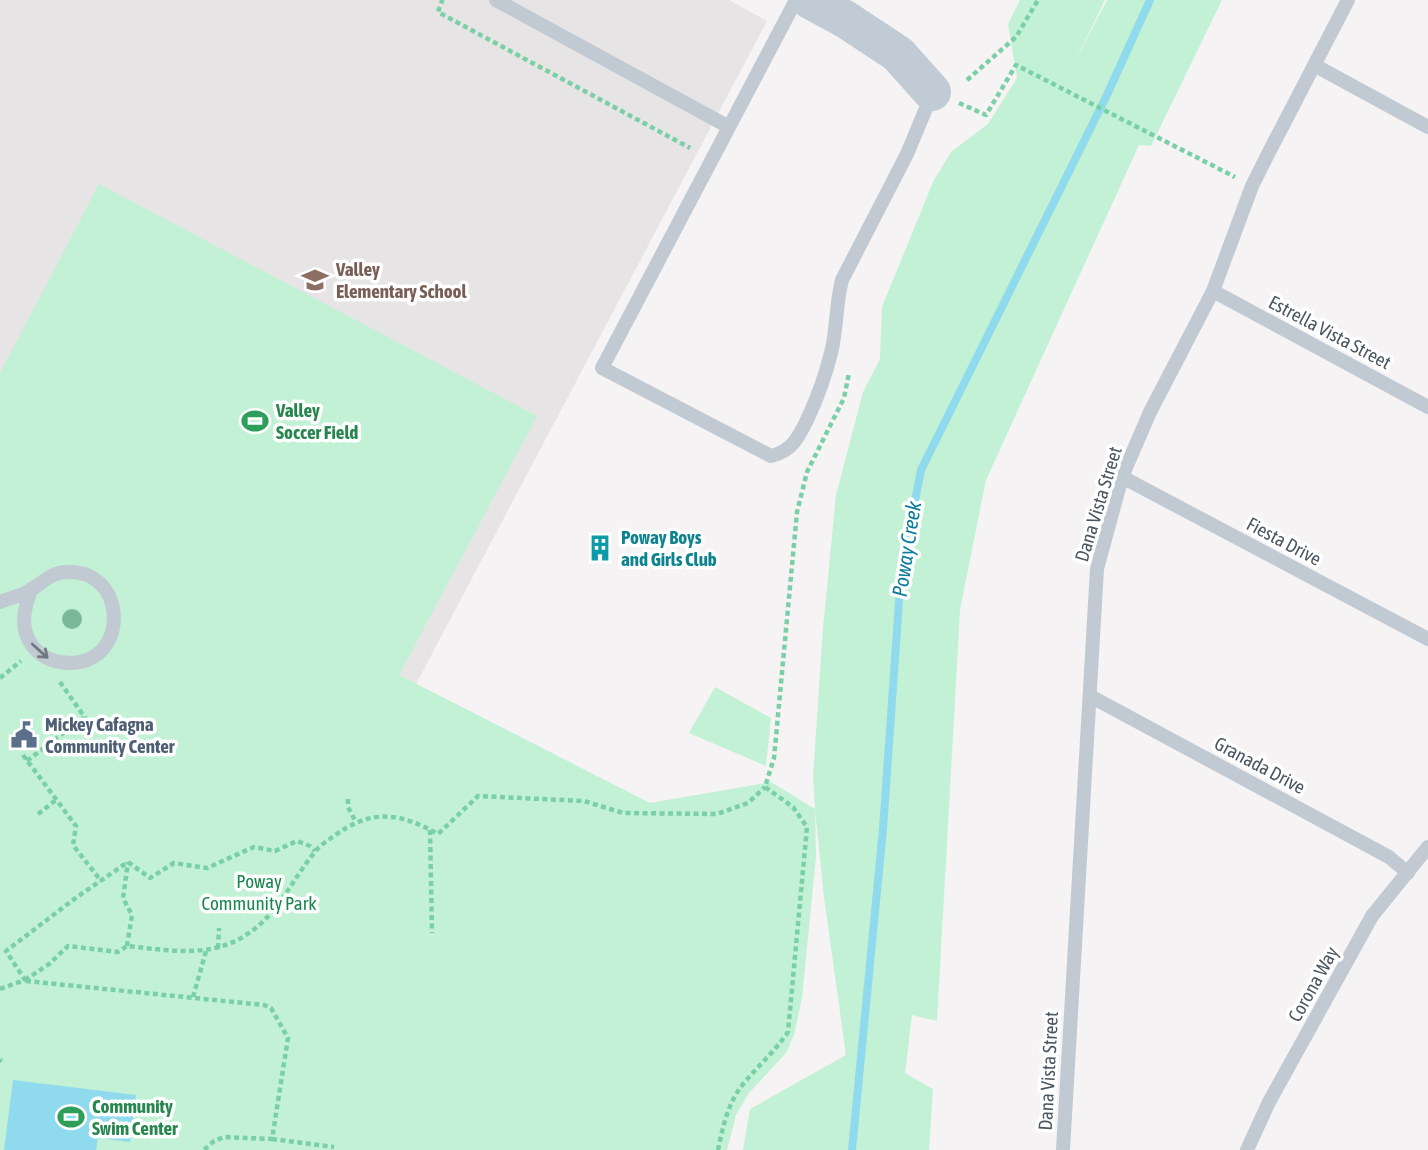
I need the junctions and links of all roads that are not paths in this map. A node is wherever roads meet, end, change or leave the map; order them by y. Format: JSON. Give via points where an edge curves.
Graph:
{"nodes":[{"id":1,"x":496,"y":0,"type":"edge"},
{"id":2,"x":796,"y":0,"type":"edge"},
{"id":3,"x":810,"y":0,"type":"edge"},
{"id":4,"x":1348,"y":0,"type":"edge"},
{"id":5,"x":1314,"y":65,"type":"junction"},
{"id":6,"x":950,"y":86,"type":"joint"},
{"id":7,"x":729,"y":127,"type":"junction"},
{"id":8,"x":1428,"y":127,"type":"edge"},
{"id":9,"x":1213,"y":291,"type":"junction"},
{"id":10,"x":1428,"y":407,"type":"edge"},
{"id":11,"x":1122,"y":477,"type":"junction"},
{"id":12,"x":31,"y":590,"type":"junction"},
{"id":13,"x":0,"y":602,"type":"edge"},
{"id":14,"x":1428,"y":639,"type":"edge"},
{"id":15,"x":1090,"y":695,"type":"junction"},
{"id":16,"x":1428,"y":846,"type":"edge"},
{"id":17,"x":1408,"y":873,"type":"junction"},
{"id":18,"x":1063,"y":1150,"type":"edge"},
{"id":19,"x":1247,"y":1150,"type":"edge"}],
"edges":[{"from":1,"to":7,"type":"lane"},
{"from":2,"to":7,"type":"lane"},
{"from":3,"to":6,"type":"street"},
{"from":4,"to":5,"type":"lane","name":"Dana Vista Street"},
{"from":5,"to":8,"type":"lane"},
{"from":5,"to":9,"type":"lane","name":"Dana Vista Street","via":[[1252,186]]},
{"from":6,"to":7,"type":"lane","via":[[907,154],[842,280],[821,390],[797,440],[771,456],[602,368]]},
{"from":9,"to":10,"type":"lane","name":"Estrella Vista Street"},
{"from":9,"to":11,"type":"lane","name":"Dana Vista Street"},
{"from":11,"to":14,"type":"lane","name":"Fiesta Drive"},
{"from":11,"to":15,"type":"lane","name":"Dana Vista Street","via":[[1097,569]]},
{"from":12,"to":12,"type":"lane","one_way":true,"via":[[23,623],[36,650],[48,659],[77,663],[103,649],[115,621],[114,606],[96,580],[68,572],[52,575]]},
{"from":12,"to":13,"type":"lane"},
{"from":15,"to":17,"type":"lane","name":"Granada Drive","via":[[1389,857]]},
{"from":15,"to":18,"type":"lane","name":"Dana Vista Street"},
{"from":16,"to":17,"type":"lane","name":"Corona Way"},
{"from":17,"to":19,"type":"lane","name":"Corona Way","via":[[1372,916]]}]}
